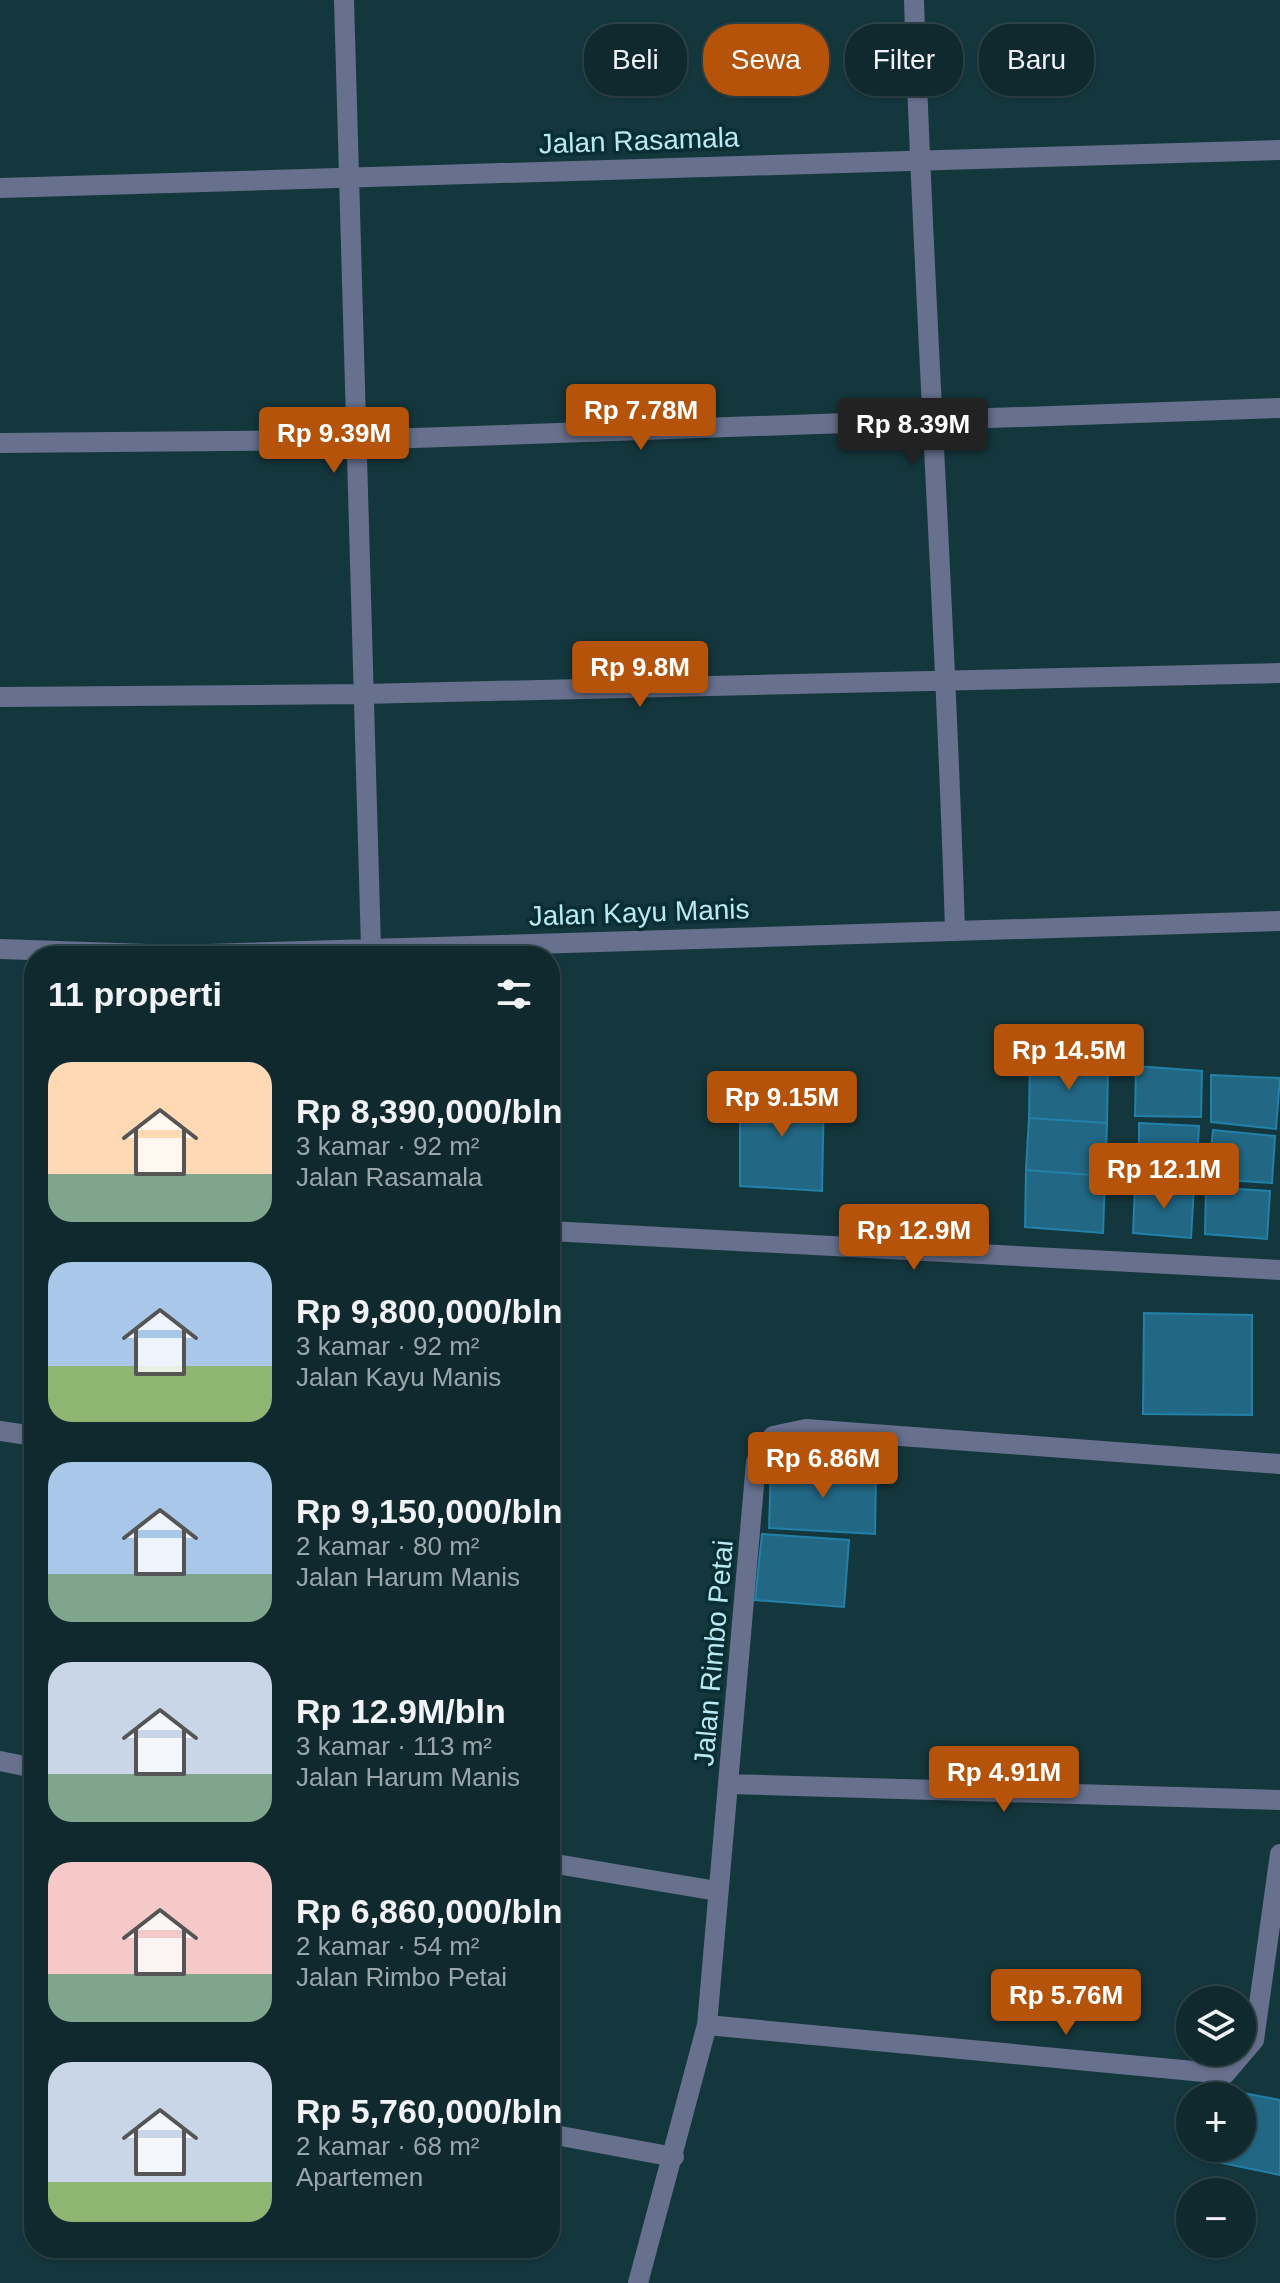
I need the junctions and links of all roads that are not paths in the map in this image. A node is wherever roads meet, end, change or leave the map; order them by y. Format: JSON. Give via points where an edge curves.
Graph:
{"nodes":[{"id":1,"x":344,"y":0,"type":"edge"},
{"id":2,"x":914,"y":0,"type":"edge"},
{"id":3,"x":1280,"y":150,"type":"edge"},
{"id":4,"x":919,"y":158,"type":"junction"},
{"id":5,"x":348,"y":179,"type":"junction"},
{"id":6,"x":0,"y":188,"type":"edge"},
{"id":7,"x":1280,"y":408,"type":"edge"},
{"id":8,"x":933,"y":420,"type":"junction"},
{"id":9,"x":355,"y":440,"type":"junction"},
{"id":10,"x":0,"y":443,"type":"edge"},
{"id":11,"x":1280,"y":673,"type":"edge"},
{"id":12,"x":948,"y":680,"type":"junction"},
{"id":13,"x":362,"y":694,"type":"junction"},
{"id":14,"x":0,"y":697,"type":"edge"},
{"id":15,"x":1280,"y":921,"type":"edge"},
{"id":16,"x":955,"y":931,"type":"junction"},
{"id":17,"x":371,"y":946,"type":"edge"},
{"id":18,"x":440,"y":946,"type":"edge"},
{"id":19,"x":0,"y":949,"type":"edge"},
{"id":20,"x":24,"y":950,"type":"edge"},
{"id":21,"x":560,"y":1232,"type":"edge"},
{"id":22,"x":1280,"y":1270,"type":"edge"},
{"id":23,"x":0,"y":1431,"type":"edge"},
{"id":24,"x":24,"y":1435,"type":"edge"},
{"id":25,"x":1280,"y":1464,"type":"edge"},
{"id":26,"x":0,"y":1761,"type":"edge"},
{"id":27,"x":24,"y":1766,"type":"edge"},
{"id":28,"x":730,"y":1784,"type":"junction"},
{"id":29,"x":1280,"y":1800,"type":"edge"},
{"id":30,"x":1280,"y":1854,"type":"edge"},
{"id":31,"x":560,"y":1865,"type":"edge"},
{"id":32,"x":717,"y":1891,"type":"junction"},
{"id":33,"x":707,"y":2025,"type":"junction"},
{"id":34,"x":560,"y":2136,"type":"edge"},
{"id":35,"x":674,"y":2157,"type":"junction"},
{"id":36,"x":638,"y":2283,"type":"edge"}],
"edges":[{"from":1,"to":5,"type":"street"},
{"from":2,"to":4,"type":"street"},
{"from":3,"to":4,"type":"street","name":"Jalan Rasamala"},
{"from":4,"to":5,"type":"street","name":"Jalan Rasamala"},
{"from":4,"to":8,"type":"street"},
{"from":5,"to":6,"type":"street","name":"Jalan Rasamala"},
{"from":5,"to":9,"type":"street"},
{"from":7,"to":8,"type":"street"},
{"from":8,"to":9,"type":"street"},
{"from":8,"to":12,"type":"street"},
{"from":9,"to":10,"type":"street"},
{"from":9,"to":13,"type":"street"},
{"from":11,"to":12,"type":"street"},
{"from":12,"to":13,"type":"street"},
{"from":12,"to":16,"type":"street"},
{"from":13,"to":14,"type":"street"},
{"from":13,"to":17,"type":"street"},
{"from":15,"to":16,"type":"street","name":"Jalan Kayu Manis"},
{"from":16,"to":18,"type":"street","name":"Jalan Kayu Manis"},
{"from":19,"to":20,"type":"street","name":"Jalan Kayu Manis"},
{"from":21,"to":22,"type":"street"},
{"from":23,"to":24,"type":"street"},
{"from":25,"to":28,"type":"street","name":"Jalan Rimbo Petai","via":[[806,1429],[773,1436],[756,1462]]},
{"from":26,"to":27,"type":"street"},
{"from":28,"to":29,"type":"street"},
{"from":28,"to":32,"type":"street","name":"Jalan Rimbo Petai"},
{"from":30,"to":33,"type":"street","via":[[1254,2040],[1225,2074]]},
{"from":31,"to":32,"type":"street"},
{"from":32,"to":33,"type":"street","name":"Jalan Rimbo Petai"},
{"from":33,"to":35,"type":"street","name":"Jalan Rimbo Petai"},
{"from":34,"to":35,"type":"street"},
{"from":35,"to":36,"type":"street","name":"Jalan Rimbo Petai"}]}
